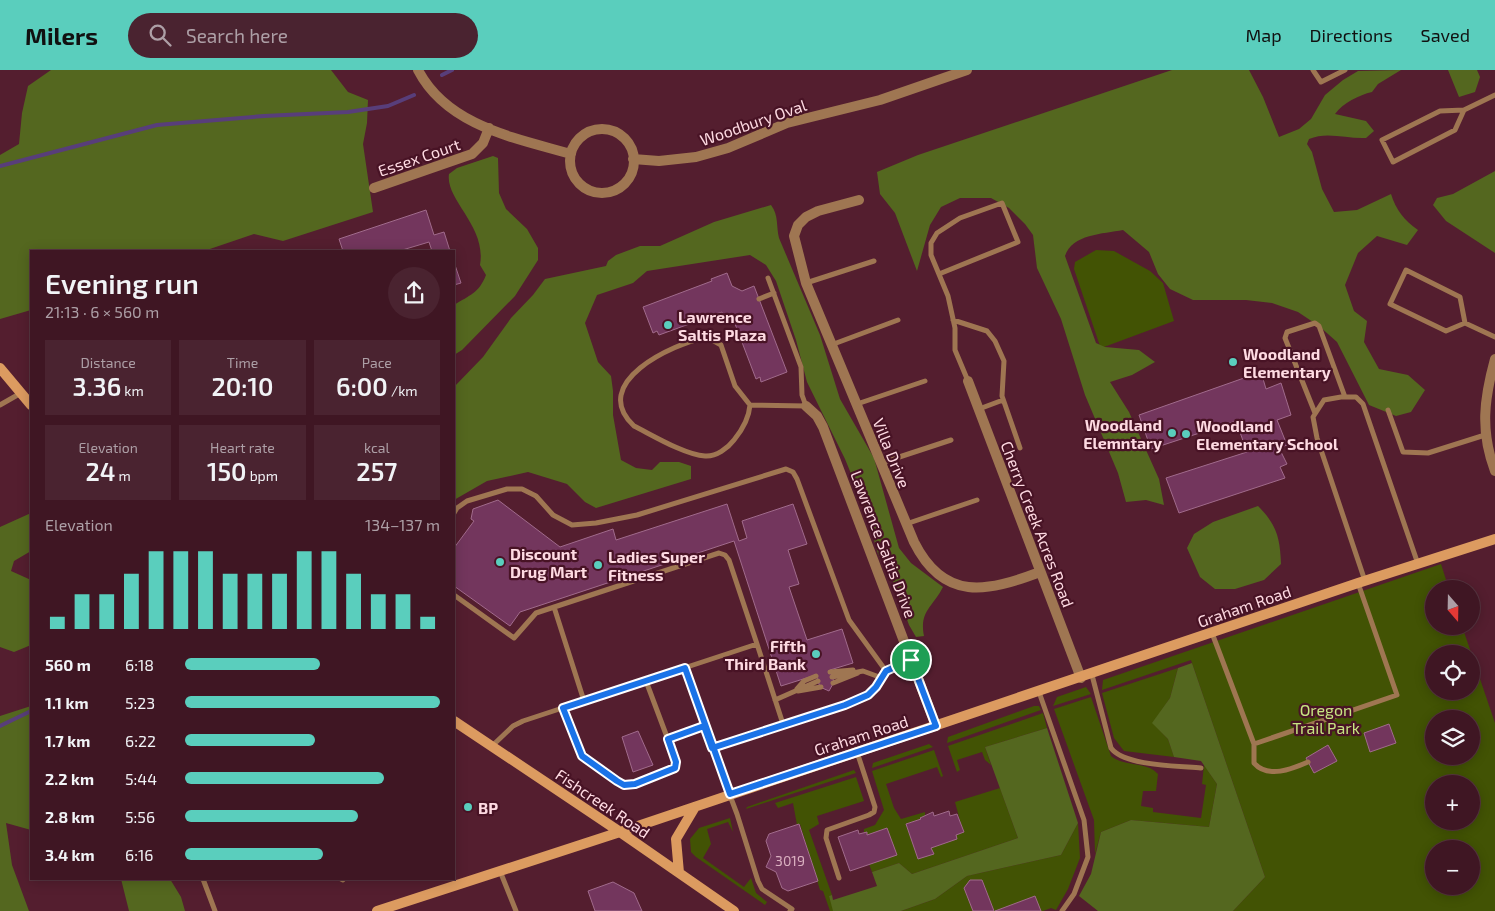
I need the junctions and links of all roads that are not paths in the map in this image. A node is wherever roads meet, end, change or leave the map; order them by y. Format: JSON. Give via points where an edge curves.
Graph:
{"nodes":[{"id":1,"x":418,"y":70,"type":"edge"},
{"id":2,"x":967,"y":70,"type":"edge"},
{"id":3,"x":1314,"y":70,"type":"edge"},
{"id":4,"x":1345,"y":70,"type":"edge"},
{"id":5,"x":1495,"y":95,"type":"edge"},
{"id":6,"x":1464,"y":110,"type":"junction"},
{"id":7,"x":489,"y":128,"type":"junction"},
{"id":8,"x":570,"y":154,"type":"junction"},
{"id":9,"x":633,"y":159,"type":"junction"},
{"id":10,"x":374,"y":188,"type":"dead end"},
{"id":11,"x":859,"y":200,"type":"dead end"},
{"id":12,"x":874,"y":261,"type":"dead end"},
{"id":13,"x":939,"y":274,"type":"junction"},
{"id":14,"x":768,"y":278,"type":"dead end"},
{"id":15,"x":806,"y":283,"type":"junction"},
{"id":16,"x":774,"y":293,"type":"junction"},
{"id":17,"x":758,"y":298,"type":"dead end"},
{"id":18,"x":898,"y":320,"type":"dead end"},
{"id":19,"x":953,"y":320,"type":"junction"},
{"id":20,"x":1465,"y":323,"type":"junction"},
{"id":21,"x":1495,"y":337,"type":"edge"},
{"id":22,"x":832,"y":345,"type":"junction"},
{"id":23,"x":1495,"y":359,"type":"edge"},
{"id":24,"x":0,"y":368,"type":"edge"},
{"id":25,"x":968,"y":380,"type":"joint"},
{"id":26,"x":925,"y":381,"type":"dead end"},
{"id":27,"x":21,"y":393,"type":"junction"},
{"id":28,"x":1344,"y":397,"type":"junction"},
{"id":29,"x":1003,"y":400,"type":"junction"},
{"id":30,"x":0,"y":405,"type":"edge"},
{"id":31,"x":30,"y":405,"type":"edge"},
{"id":32,"x":750,"y":405,"type":"junction"},
{"id":33,"x":856,"y":405,"type":"junction"},
{"id":34,"x":806,"y":406,"type":"junction"},
{"id":35,"x":979,"y":409,"type":"junction"},
{"id":36,"x":1388,"y":410,"type":"dead end"},
{"id":37,"x":1315,"y":414,"type":"junction"},
{"id":38,"x":1486,"y":435,"type":"junction"},
{"id":39,"x":951,"y":440,"type":"dead end"},
{"id":40,"x":1020,"y":448,"type":"dead end"},
{"id":41,"x":880,"y":463,"type":"junction"},
{"id":42,"x":1495,"y":472,"type":"edge"},
{"id":43,"x":977,"y":500,"type":"dead end"},
{"id":44,"x":455,"y":511,"type":"edge"},
{"id":45,"x":905,"y":524,"type":"junction"},
{"id":46,"x":1495,"y":539,"type":"edge"},
{"id":47,"x":1418,"y":564,"type":"junction"},
{"id":48,"x":1040,"y":572,"type":"junction"},
{"id":49,"x":1362,"y":582,"type":"junction"},
{"id":50,"x":455,"y":596,"type":"edge"},
{"id":51,"x":554,"y":607,"type":"junction"},
{"id":52,"x":1212,"y":632,"type":"junction"},
{"id":53,"x":757,"y":644,"type":"junction"},
{"id":54,"x":911,"y":660,"type":"junction"},
{"id":55,"x":685,"y":668,"type":"junction"},
{"id":56,"x":863,"y":671,"type":"junction"},
{"id":57,"x":886,"y":671,"type":"junction"},
{"id":58,"x":831,"y":674,"type":"dead end"},
{"id":59,"x":1086,"y":676,"type":"junction"},
{"id":60,"x":882,"y":678,"type":"junction"},
{"id":61,"x":817,"y":679,"type":"dead end"},
{"id":62,"x":646,"y":680,"type":"junction"},
{"id":63,"x":833,"y":683,"type":"dead end"},
{"id":64,"x":821,"y":687,"type":"dead end"},
{"id":65,"x":795,"y":692,"type":"junction"},
{"id":66,"x":1039,"y":692,"type":"junction"},
{"id":67,"x":775,"y":700,"type":"junction"},
{"id":68,"x":584,"y":701,"type":"junction"},
{"id":69,"x":563,"y":708,"type":"junction"},
{"id":70,"x":455,"y":722,"type":"edge"},
{"id":71,"x":783,"y":724,"type":"junction"},
{"id":72,"x":704,"y":726,"type":"junction"},
{"id":73,"x":936,"y":726,"type":"junction"},
{"id":74,"x":668,"y":739,"type":"junction"},
{"id":75,"x":1254,"y":744,"type":"junction"},
{"id":76,"x":492,"y":747,"type":"junction"},
{"id":77,"x":712,"y":748,"type":"junction"},
{"id":78,"x":857,"y":752,"type":"junction"},
{"id":79,"x":1308,"y":762,"type":"dead end"},
{"id":80,"x":1200,"y":768,"type":"dead end"},
{"id":81,"x":730,"y":794,"type":"junction"},
{"id":82,"x":695,"y":807,"type":"junction"},
{"id":83,"x":620,"y":832,"type":"junction"},
{"id":84,"x":500,"y":871,"type":"junction"},
{"id":85,"x":679,"y":873,"type":"junction"},
{"id":86,"x":839,"y":878,"type":"dead end"},
{"id":87,"x":203,"y":880,"type":"edge"},
{"id":88,"x":215,"y":911,"type":"edge"},
{"id":89,"x":377,"y":911,"type":"edge"},
{"id":90,"x":516,"y":911,"type":"edge"},
{"id":91,"x":734,"y":911,"type":"edge"},
{"id":92,"x":790,"y":911,"type":"edge"},
{"id":93,"x":1062,"y":911,"type":"edge"}],
"edges":[{"from":1,"to":7,"type":"street","via":[[435,96],[446,106]]},
{"from":2,"to":9,"type":"street","name":"Woodbury Oval","via":[[880,100],[787,123],[728,148],[696,157],[659,162]]},
{"from":3,"to":4,"type":"lane","via":[[1321,82]]},
{"from":5,"to":6,"type":"lane"},
{"from":6,"to":6,"type":"lane","via":[[1455,130],[1394,162],[1382,140],[1440,111]]},
{"from":7,"to":8,"type":"street"},
{"from":7,"to":10,"type":"street","name":"Essex Court","via":[[483,144],[472,154]]},
{"from":8,"to":9,"type":"street","via":[[579,138],[605,129],[622,136],[631,148]]},
{"from":8,"to":9,"type":"street","via":[[571,167],[578,182],[589,191],[600,193],[611,192],[624,184]]},
{"from":11,"to":15,"type":"street","name":"Villa Drive","via":[[812,214],[798,226],[794,236]]},
{"from":12,"to":15,"type":"lane"},
{"from":13,"to":13,"type":"lane","via":[[931,255],[931,243],[938,234],[960,218],[1002,203],[1018,242]]},
{"from":13,"to":19,"type":"lane"},
{"from":14,"to":16,"type":"lane"},
{"from":15,"to":22,"type":"street","name":"Villa Drive"},
{"from":16,"to":17,"type":"lane"},
{"from":16,"to":34,"type":"lane","via":[[801,367],[802,395]]},
{"from":18,"to":22,"type":"lane"},
{"from":19,"to":25,"type":"lane","via":[[955,350]]},
{"from":19,"to":29,"type":"lane","via":[[987,331],[995,341],[1004,361]]},
{"from":20,"to":20,"type":"lane","via":[[1446,331],[1390,304],[1406,270],[1460,296]]},
{"from":20,"to":21,"type":"lane"},
{"from":22,"to":33,"type":"street","name":"Villa Drive"},
{"from":23,"to":38,"type":"street","via":[[1486,399]]},
{"from":24,"to":27,"type":"main road"},
{"from":25,"to":35,"type":"street","name":"Cherry Creek Acres Road"},
{"from":26,"to":33,"type":"lane"},
{"from":27,"to":30,"type":"lane"},
{"from":27,"to":31,"type":"main road"},
{"from":28,"to":37,"type":"lane","via":[[1324,400]]},
{"from":28,"to":37,"type":"lane","via":[[1319,326],[1315,323],[1287,332],[1286,338]]},
{"from":28,"to":47,"type":"lane","via":[[1356,397],[1363,404]]},
{"from":29,"to":35,"type":"lane"},
{"from":29,"to":40,"type":"lane"},
{"from":32,"to":32,"type":"lane","via":[[735,386],[721,345],[707,336],[645,363],[626,383],[620,397],[620,408],[634,426],[706,456],[719,453],[732,442],[749,415]]},
{"from":32,"to":34,"type":"lane"},
{"from":33,"to":41,"type":"street","name":"Villa Drive"},
{"from":34,"to":54,"type":"street","name":"Lawrence Saltis Drive","via":[[823,427]]},
{"from":35,"to":48,"type":"street","name":"Cherry Creek Acres Road"},
{"from":36,"to":38,"type":"lane","via":[[1403,452],[1428,453]]},
{"from":37,"to":49,"type":"lane","via":[[1317,438]]},
{"from":38,"to":42,"type":"street"},
{"from":39,"to":41,"type":"lane"},
{"from":41,"to":45,"type":"street","name":"Villa Drive"},
{"from":43,"to":45,"type":"lane"},
{"from":44,"to":57,"type":"lane","via":[[467,501],[507,489],[522,489],[536,496],[553,515],[572,524],[596,524],[637,515],[786,469],[797,479],[849,620]]},
{"from":45,"to":48,"type":"street","name":"Villa Drive","via":[[924,560],[939,575],[964,587],[996,587]]},
{"from":46,"to":47,"type":"main road","name":"Graham Road"},
{"from":47,"to":49,"type":"main road","name":"Graham Road"},
{"from":48,"to":59,"type":"street","name":"Cherry Creek Acres Road"},
{"from":49,"to":52,"type":"main road","name":"Graham Road"},
{"from":49,"to":75,"type":"lane","via":[[1397,695]]},
{"from":50,"to":51,"type":"lane","via":[[514,638],[536,613]]},
{"from":51,"to":53,"type":"lane","via":[[719,553],[729,560]]},
{"from":51,"to":68,"type":"lane"},
{"from":52,"to":59,"type":"main road","name":"Graham Road"},
{"from":52,"to":75,"type":"lane"},
{"from":53,"to":55,"type":"lane"},
{"from":53,"to":67,"type":"lane"},
{"from":54,"to":57,"type":"lane"},
{"from":54,"to":73,"type":"street","name":"Lawrence Saltis Drive"},
{"from":55,"to":62,"type":"lane"},
{"from":55,"to":72,"type":"lane"},
{"from":56,"to":58,"type":"lane"},
{"from":56,"to":60,"type":"lane"},
{"from":56,"to":63,"type":"lane"},
{"from":57,"to":60,"type":"lane"},
{"from":59,"to":66,"type":"main road","name":"Graham Road"},
{"from":59,"to":80,"type":"lane","via":[[1112,748],[1118,756]]},
{"from":60,"to":71,"type":"lane","via":[[868,695]]},
{"from":61,"to":65,"type":"lane"},
{"from":62,"to":68,"type":"lane"},
{"from":62,"to":74,"type":"lane"},
{"from":64,"to":65,"type":"lane"},
{"from":65,"to":67,"type":"lane"},
{"from":66,"to":73,"type":"main road","name":"Graham Road"},
{"from":66,"to":93,"type":"lane","via":[[1084,820],[1088,857],[1074,894]]},
{"from":67,"to":71,"type":"lane"},
{"from":68,"to":69,"type":"lane"},
{"from":69,"to":74,"type":"lane","via":[[582,756],[624,785],[635,784],[675,768]]},
{"from":69,"to":76,"type":"lane","via":[[513,726]]},
{"from":70,"to":76,"type":"main road","name":"Fishcreek Road"},
{"from":71,"to":77,"type":"lane"},
{"from":72,"to":74,"type":"lane"},
{"from":72,"to":77,"type":"lane"},
{"from":73,"to":78,"type":"main road","name":"Graham Road"},
{"from":75,"to":79,"type":"lane","via":[[1254,763],[1268,772]]},
{"from":76,"to":83,"type":"main road","name":"Fishcreek Road"},
{"from":77,"to":81,"type":"lane"},
{"from":78,"to":81,"type":"main road","name":"Graham Road"},
{"from":78,"to":86,"type":"lane","via":[[876,807],[869,815],[833,827],[826,833]]},
{"from":81,"to":82,"type":"main road","name":"Graham Road"},
{"from":81,"to":92,"type":"lane","via":[[762,889],[792,909]]},
{"from":82,"to":83,"type":"main road","name":"Graham Road"},
{"from":82,"to":85,"type":"main road","via":[[676,840]]},
{"from":83,"to":84,"type":"main road","name":"Graham Road"},
{"from":83,"to":85,"type":"main road","name":"Fishcreek Road"},
{"from":84,"to":89,"type":"main road","name":"Graham Road"},
{"from":84,"to":90,"type":"lane"},
{"from":85,"to":91,"type":"main road","name":"Fishcreek Road"},
{"from":87,"to":88,"type":"lane"}]}
